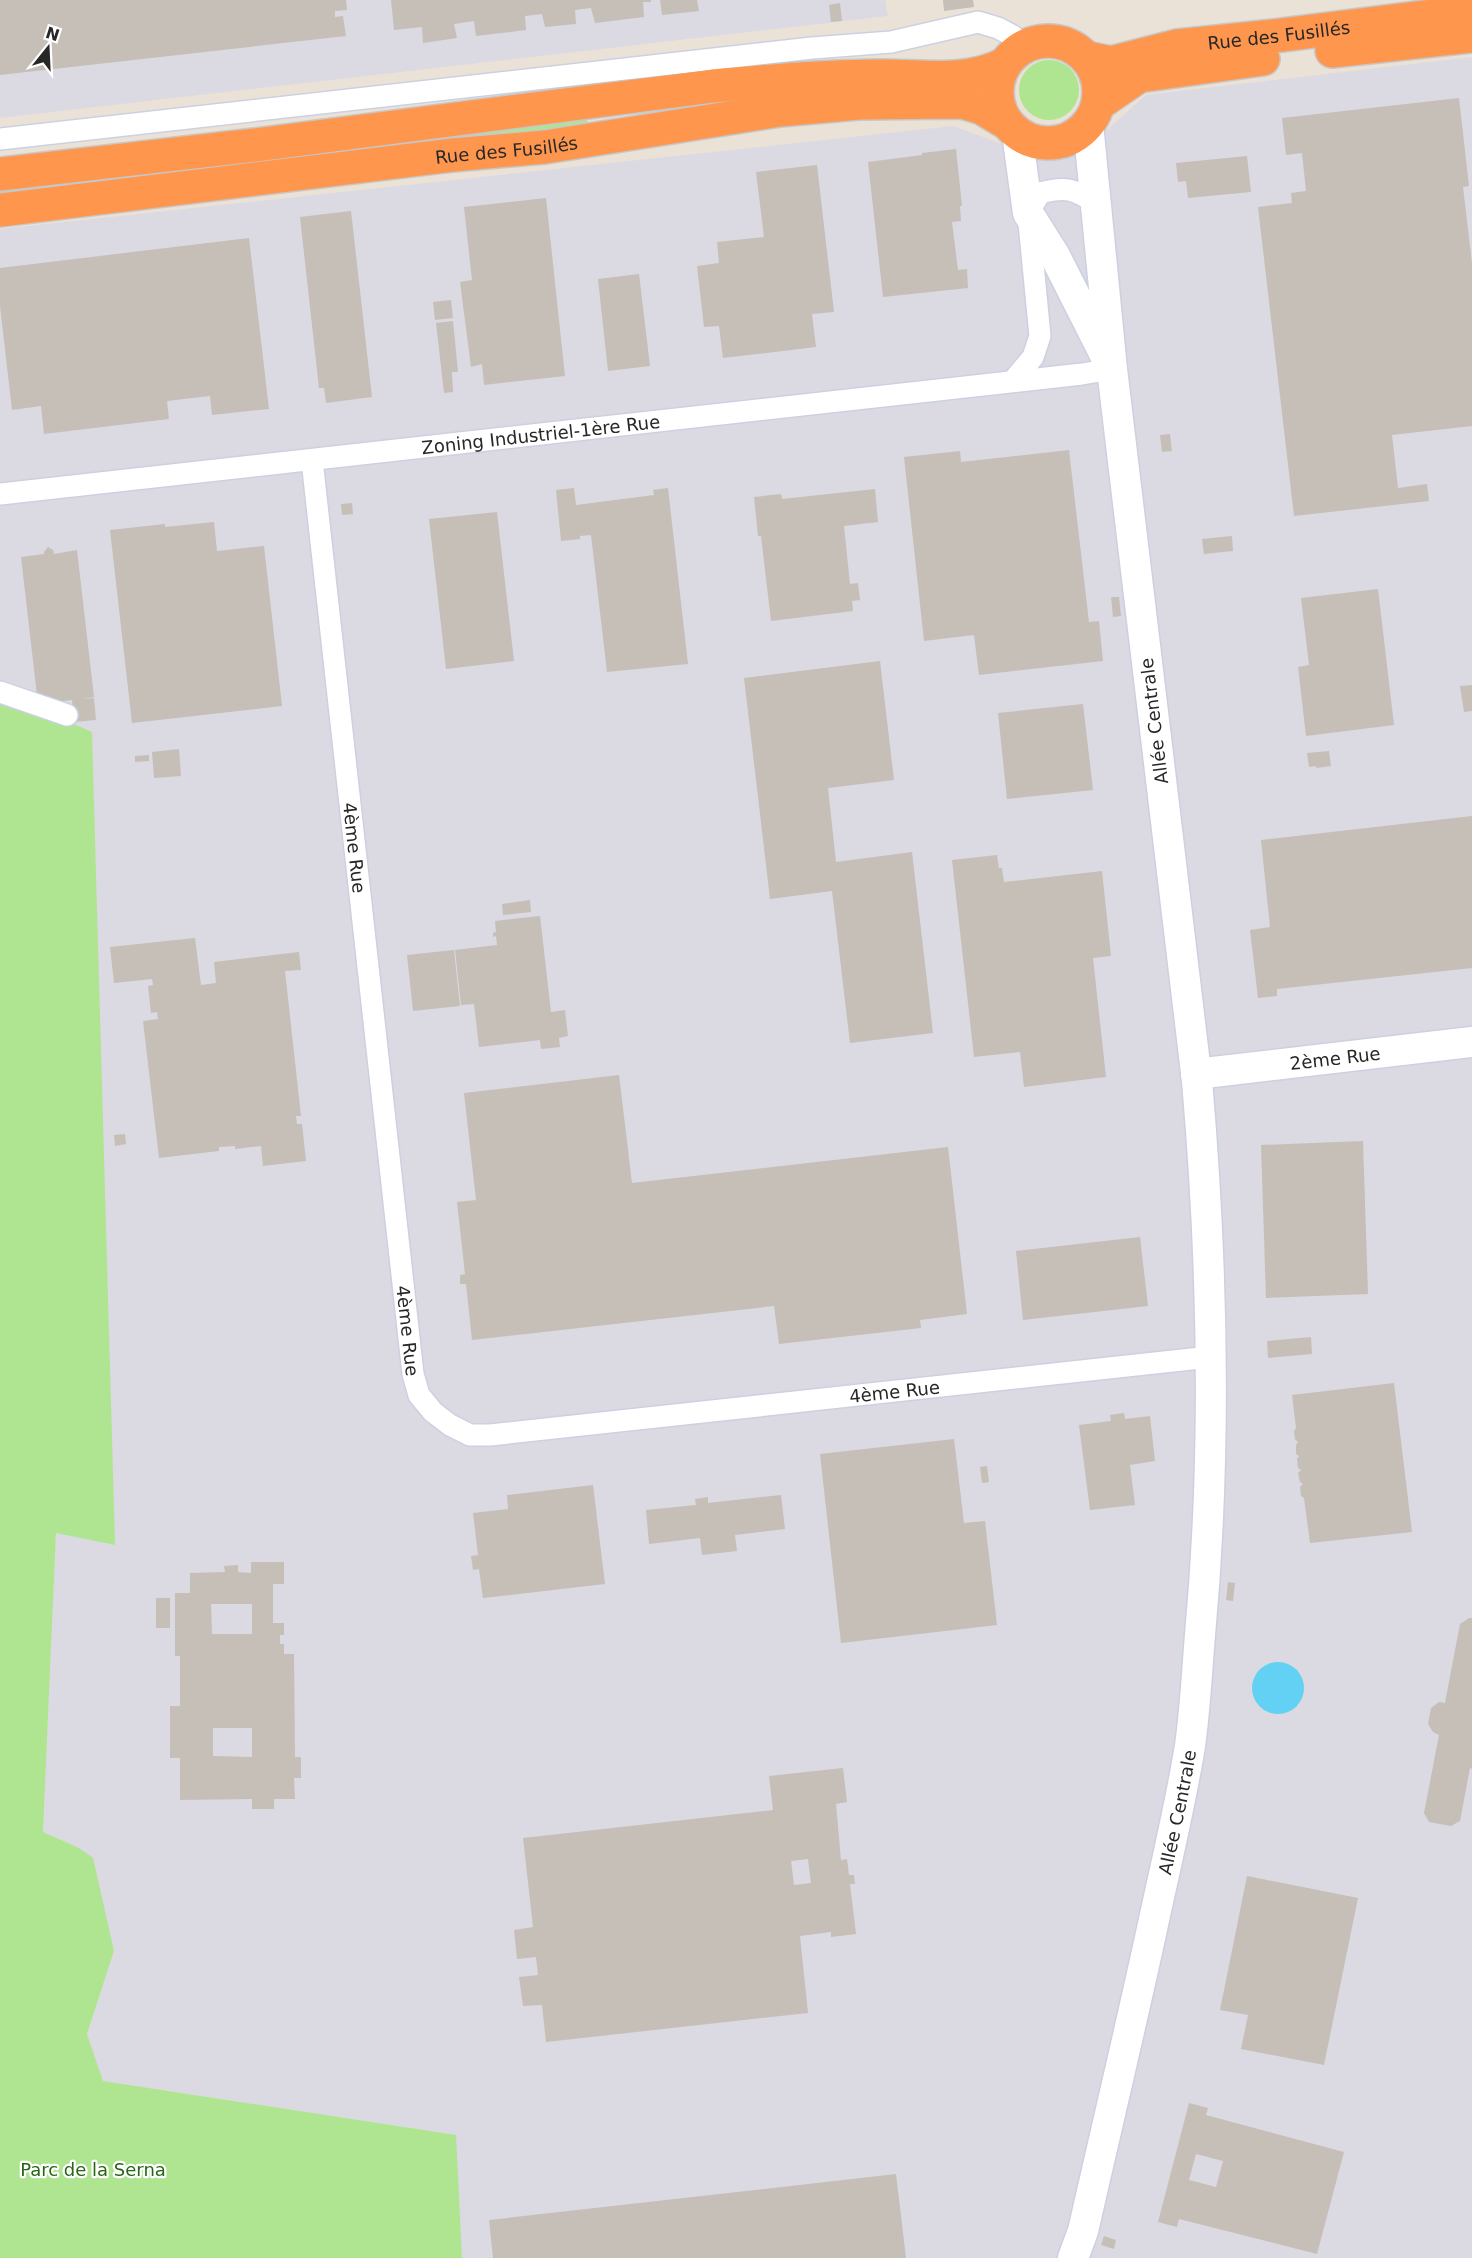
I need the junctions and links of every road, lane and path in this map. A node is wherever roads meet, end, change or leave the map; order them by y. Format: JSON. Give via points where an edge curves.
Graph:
{"nodes":[{"id":1,"x":1314,"y":9,"type":"dead end"},
{"id":2,"x":1472,"y":11,"type":"edge"},
{"id":3,"x":1472,"y":36,"type":"edge"},
{"id":4,"x":1177,"y":46,"type":"junction"},
{"id":5,"x":1014,"y":55,"type":"junction"},
{"id":6,"x":1087,"y":58,"type":"junction"},
{"id":7,"x":1093,"y":114,"type":"junction"},
{"id":8,"x":1012,"y":128,"type":"junction"},
{"id":9,"x":0,"y":139,"type":"edge"},
{"id":10,"x":0,"y":174,"type":"edge"},
{"id":11,"x":1097,"y":204,"type":"junction"},
{"id":12,"x":0,"y":210,"type":"edge"},
{"id":13,"x":1028,"y":213,"type":"junction"},
{"id":14,"x":1112,"y":369,"type":"junction"},
{"id":15,"x":1013,"y":381,"type":"junction"},
{"id":16,"x":312,"y":460,"type":"junction"},
{"id":17,"x":0,"y":494,"type":"edge"},
{"id":18,"x":0,"y":692,"type":"edge"},
{"id":19,"x":67,"y":715,"type":"dead end"},
{"id":20,"x":1472,"y":1042,"type":"edge"},
{"id":21,"x":1196,"y":1074,"type":"junction"},
{"id":22,"x":1210,"y":1357,"type":"junction"},
{"id":23,"x":1073,"y":2258,"type":"edge"}],
"edges":[{"from":1,"to":4,"type":"highway","via":[[1303,18],[1190,39]]},
{"from":2,"to":4,"type":"highway","name":"Rue des Fusillés"},
{"from":3,"to":7,"type":"highway","name":"Rue des Fusillés","via":[[1139,76]]},
{"from":4,"to":6,"type":"highway","name":"Rue des Fusillés","via":[[1111,63]]},
{"from":5,"to":6,"type":"highway","via":[[1039,41],[1056,41]]},
{"from":5,"to":8,"type":"highway","via":[[999,75],[996,87],[997,100]]},
{"from":5,"to":9,"type":"street","via":[[1013,36],[978,22],[891,42]]},
{"from":5,"to":10,"type":"highway","name":"Rue des Fusillés","via":[[992,70],[962,77],[884,76],[713,86]]},
{"from":6,"to":7,"type":"highway","via":[[1099,88]]},
{"from":7,"to":8,"type":"highway","via":[[1077,134],[1054,142],[1032,140]]},
{"from":7,"to":11,"type":"street","name":"Allée Centrale"},
{"from":8,"to":12,"type":"highway","name":"Rue des Fusillés","via":[[982,108],[962,102],[859,103],[780,110],[545,147]]},
{"from":8,"to":13,"type":"street"},
{"from":11,"to":13,"type":"street","via":[[1078,191],[1058,188],[1040,193]]},
{"from":11,"to":14,"type":"street","name":"Allée Centrale"},
{"from":13,"to":14,"type":"street","via":[[1055,256]]},
{"from":13,"to":15,"type":"street","via":[[1040,336],[1033,357]]},
{"from":14,"to":15,"type":"street","name":"Zoning Industriel-1ère Rue"},
{"from":14,"to":21,"type":"street","name":"Allée Centrale"},
{"from":15,"to":16,"type":"street","name":"Zoning Industriel-1ère Rue"},
{"from":16,"to":17,"type":"street","name":"Zoning Industriel-1ère Rue"},
{"from":16,"to":22,"type":"street","name":"4ème Rue","via":[[413,1374],[419,1395],[433,1412],[470,1435],[490,1435]]},
{"from":18,"to":19,"type":"street"},
{"from":20,"to":21,"type":"street","name":"2ème Rue"},
{"from":21,"to":22,"type":"street","name":"Allée Centrale","via":[[1203,1150]]},
{"from":22,"to":23,"type":"street","name":"Allée Centrale","via":[[1206,1569],[1190,1743],[1139,1988],[1083,2231]]}]}
